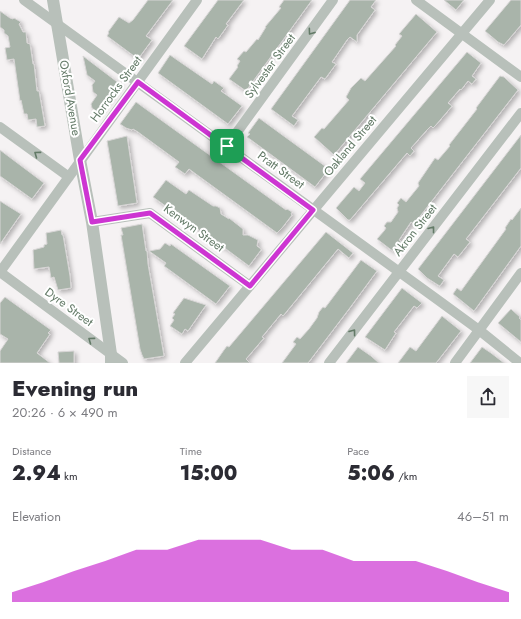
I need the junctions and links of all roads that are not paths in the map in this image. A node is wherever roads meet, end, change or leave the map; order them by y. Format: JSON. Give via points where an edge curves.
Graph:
{"nodes":[{"id":1,"x":24,"y":0,"type":"edge"},
{"id":2,"x":53,"y":0,"type":"edge"},
{"id":3,"x":197,"y":0,"type":"edge"},
{"id":4,"x":333,"y":0,"type":"edge"},
{"id":5,"x":416,"y":0,"type":"edge"},
{"id":6,"x":490,"y":0,"type":"edge"},
{"id":7,"x":57,"y":24,"type":"junction"},
{"id":8,"x":462,"y":33,"type":"junction"},
{"id":9,"x":521,"y":77,"type":"edge"},
{"id":10,"x":138,"y":82,"type":"junction"},
{"id":11,"x":521,"y":113,"type":"edge"},
{"id":12,"x":0,"y":127,"type":"edge"},
{"id":13,"x":227,"y":146,"type":"junction"},
{"id":14,"x":80,"y":160,"type":"junction"},
{"id":15,"x":69,"y":177,"type":"junction"},
{"id":16,"x":313,"y":210,"type":"junction"},
{"id":17,"x":92,"y":222,"type":"junction"},
{"id":18,"x":0,"y":272,"type":"edge"},
{"id":19,"x":399,"y":272,"type":"junction"},
{"id":20,"x":521,"y":273,"type":"edge"},
{"id":21,"x":250,"y":286,"type":"junction"},
{"id":22,"x":479,"y":330,"type":"junction"},
{"id":23,"x":111,"y":359,"type":"edge"},
{"id":24,"x":123,"y":363,"type":"edge"},
{"id":25,"x":184,"y":363,"type":"edge"},
{"id":26,"x":329,"y":363,"type":"edge"},
{"id":27,"x":454,"y":363,"type":"edge"},
{"id":28,"x":520,"y":363,"type":"edge"}],
"edges":[{"from":1,"to":7,"type":"street","name":"Pratt Street"},
{"from":2,"to":7,"type":"street","name":"Oxford Avenue"},
{"from":3,"to":10,"type":"street","name":"Horrocks Street"},
{"from":4,"to":13,"type":"street","name":"Sylvester Street","one_way":true},
{"from":5,"to":8,"type":"street"},
{"from":6,"to":8,"type":"street","name":"Oakland Street"},
{"from":7,"to":10,"type":"street","name":"Pratt Street"},
{"from":7,"to":14,"type":"street","name":"Oxford Avenue"},
{"from":8,"to":9,"type":"street"},
{"from":8,"to":16,"type":"street","name":"Oakland Street"},
{"from":10,"to":13,"type":"street","name":"Pratt Street"},
{"from":10,"to":14,"type":"street","name":"Horrocks Street"},
{"from":19,"to":11,"type":"street","name":"Akron Street","one_way":true},
{"from":15,"to":12,"type":"street","one_way":true},
{"from":13,"to":16,"type":"street","name":"Pratt Street"},
{"from":14,"to":15,"type":"street","name":"Horrocks Street"},
{"from":14,"to":17,"type":"street","name":"Oxford Avenue"},
{"from":15,"to":18,"type":"street","name":"Horrocks Street"},
{"from":16,"to":19,"type":"street","name":"Pratt Street"},
{"from":16,"to":21,"type":"street","name":"Oakland Street"},
{"from":17,"to":21,"type":"street","name":"Kenwyn Street","via":[[150,213]]},
{"from":17,"to":23,"type":"street","name":"Oxford Avenue"},
{"from":23,"to":18,"type":"street","name":"Dyre Street","one_way":true},
{"from":19,"to":22,"type":"street","name":"Pratt Street"},
{"from":26,"to":19,"type":"street","name":"Akron Street","one_way":true},
{"from":20,"to":22,"type":"street"},
{"from":21,"to":25,"type":"street","name":"Oakland Street"},
{"from":22,"to":27,"type":"street"},
{"from":22,"to":28,"type":"street","name":"Pratt Street"},
{"from":23,"to":24,"type":"street","name":"Dyre Street"}]}
